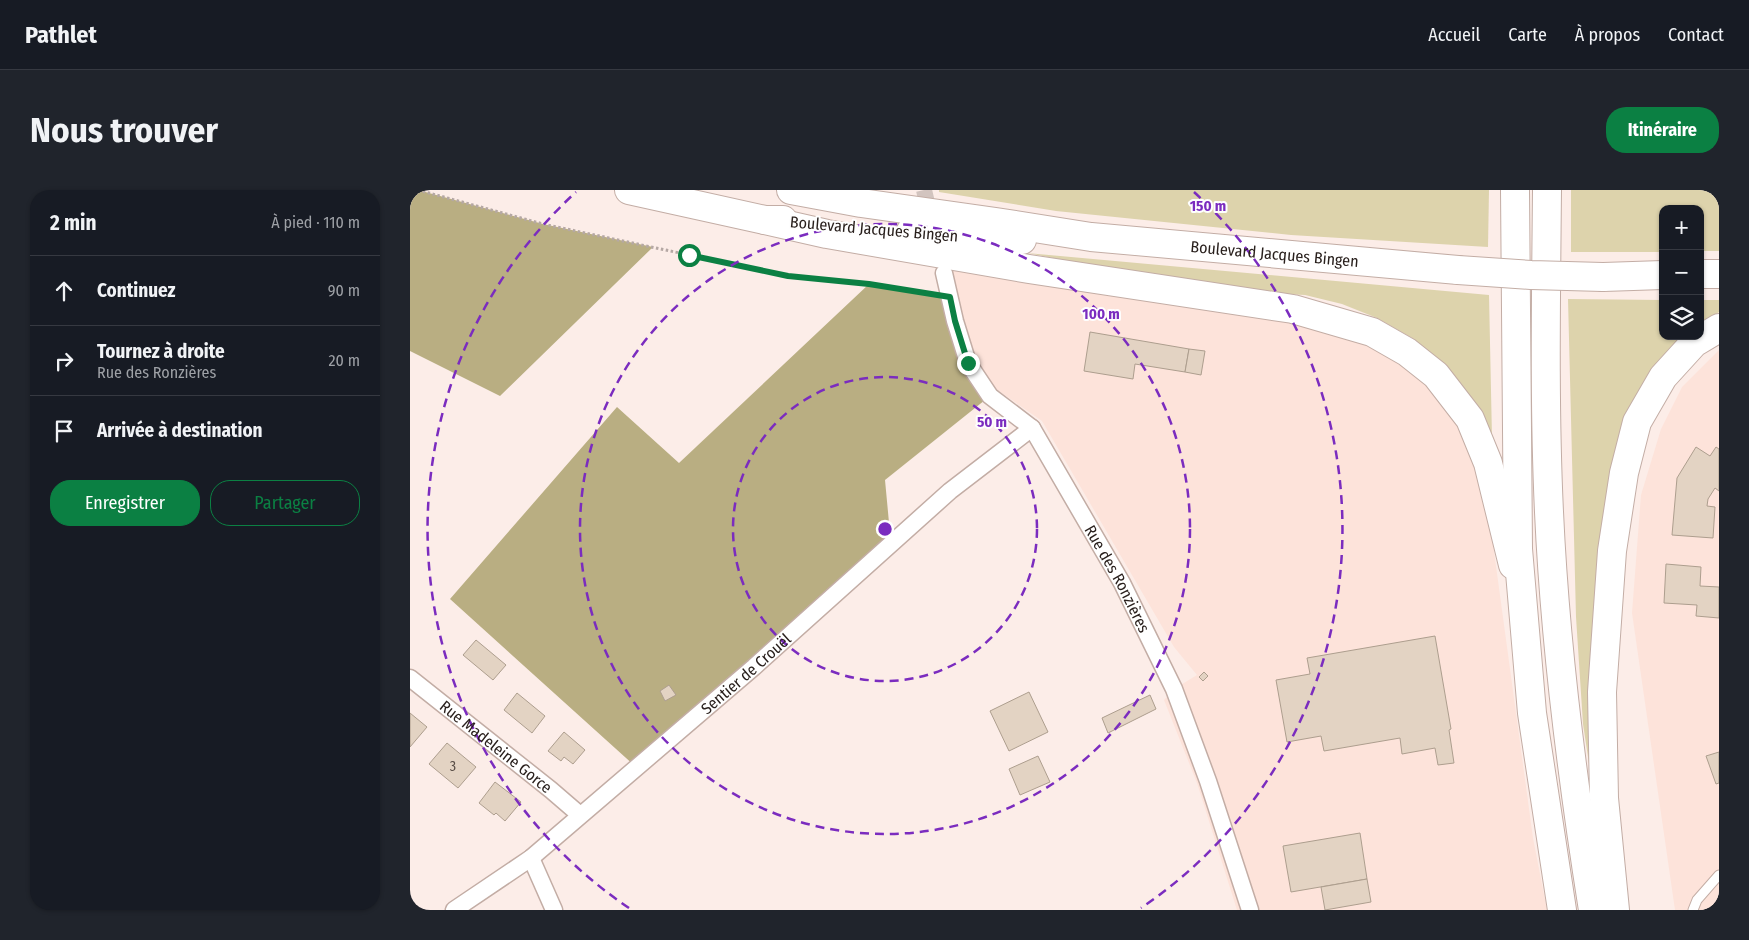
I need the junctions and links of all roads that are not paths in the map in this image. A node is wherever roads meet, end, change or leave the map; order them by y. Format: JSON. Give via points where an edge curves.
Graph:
{"nodes":[{"id":1,"x":629,"y":190,"type":"edge"},
{"id":2,"x":791,"y":190,"type":"edge"},
{"id":3,"x":1515,"y":190,"type":"edge"},
{"id":4,"x":1547,"y":190,"type":"edge"},
{"id":5,"x":765,"y":220,"type":"junction"},
{"id":6,"x":1091,"y":237,"type":"junction"},
{"id":7,"x":944,"y":273,"type":"dead end"},
{"id":8,"x":1704,"y":274,"type":"edge"},
{"id":9,"x":1719,"y":274,"type":"edge"},
{"id":10,"x":1659,"y":276,"type":"edge"},
{"id":11,"x":1719,"y":328,"type":"edge"},
{"id":12,"x":1032,"y":428,"type":"junction"},
{"id":13,"x":1522,"y":599,"type":"junction"},
{"id":14,"x":410,"y":678,"type":"edge"},
{"id":15,"x":580,"y":815,"type":"junction"},
{"id":16,"x":531,"y":858,"type":"junction"},
{"id":17,"x":1719,"y":875,"type":"edge"},
{"id":18,"x":454,"y":910,"type":"edge"},
{"id":19,"x":554,"y":910,"type":"edge"},
{"id":20,"x":1250,"y":910,"type":"edge"},
{"id":21,"x":1562,"y":910,"type":"edge"},
{"id":22,"x":1593,"y":910,"type":"edge"},
{"id":23,"x":1615,"y":910,"type":"edge"},
{"id":24,"x":1693,"y":910,"type":"edge"}],
"edges":[{"from":1,"to":5,"type":"highway","name":"Boulevard Jacques Bingen"},
{"from":2,"to":6,"type":"highway","name":"Boulevard Jacques Bingen"},
{"from":3,"to":13,"type":"highway","via":[[1518,549]]},
{"from":4,"to":22,"type":"highway","via":[[1545,375],[1548,512],[1560,670]]},
{"from":5,"to":6,"type":"highway","name":"Boulevard Jacques Bingen","via":[[834,222],[994,241]]},
{"from":5,"to":13,"type":"highway","via":[[1029,269],[1293,309],[1372,332],[1407,352],[1436,375],[1470,419],[1488,464]]},
{"from":6,"to":10,"type":"highway","name":"Boulevard Jacques Bingen","bridge":true,"via":[[1458,270],[1531,275]]},
{"from":7,"to":12,"type":"street","name":"Rue des Ronzières","via":[[968,363],[990,396]]},
{"from":8,"to":9,"type":"highway"},
{"from":11,"to":23,"type":"highway","via":[[1694,343],[1663,377],[1637,422],[1624,473],[1612,550],[1602,692],[1604,798]]},
{"from":12,"to":15,"type":"street","name":"Sentier de Crouël","via":[[950,491],[754,667]]},
{"from":12,"to":20,"type":"street","name":"Rue des Ronzières","via":[[1122,583],[1174,689]]},
{"from":13,"to":21,"type":"highway","via":[[1532,713]]},
{"from":14,"to":15,"type":"street","name":"Rue Madeleine Gorce"},
{"from":15,"to":16,"type":"street","name":"Sentier de Crouël"},
{"from":16,"to":18,"type":"street","name":"Sentier de Crouël"},
{"from":16,"to":19,"type":"street"},
{"from":17,"to":24,"type":"lane","via":[[1697,900]]}]}
